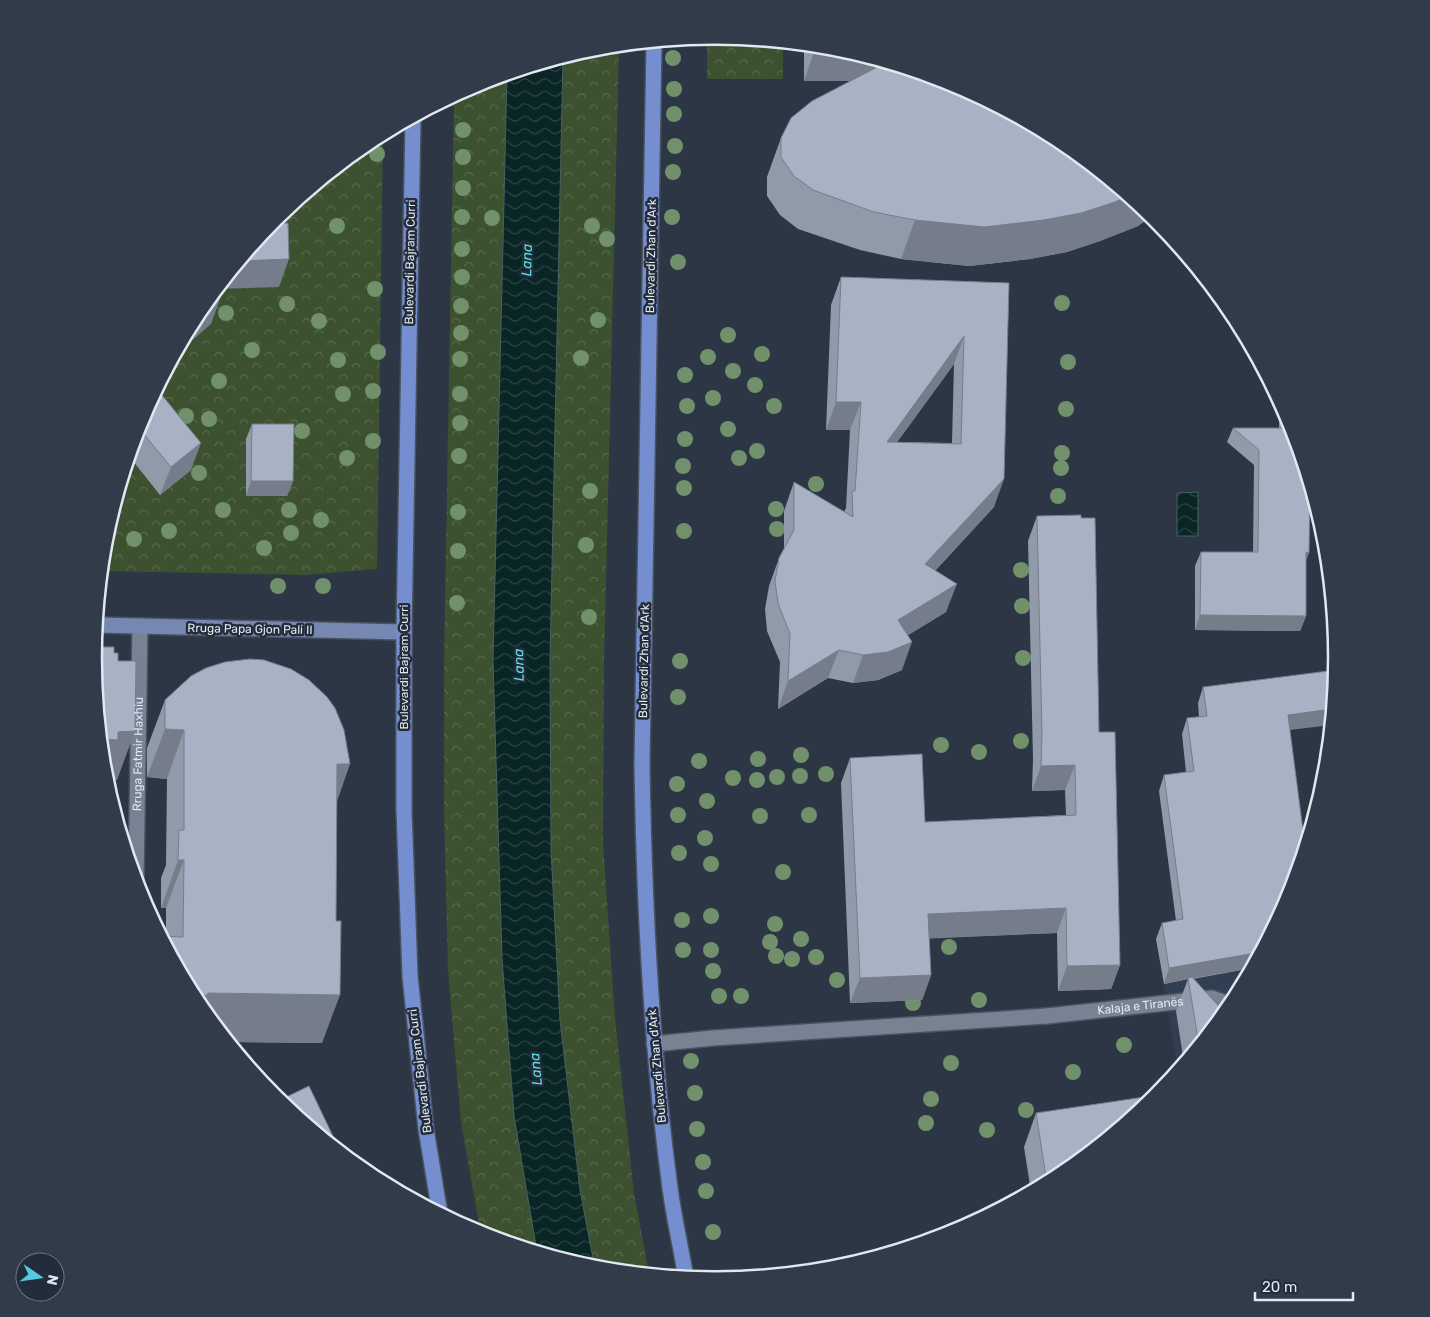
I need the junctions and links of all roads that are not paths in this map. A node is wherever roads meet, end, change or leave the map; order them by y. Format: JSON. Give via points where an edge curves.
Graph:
{"nodes":[{"id":1,"x":654,"y":48,"type":"edge"},
{"id":2,"x":413,"y":124,"type":"edge"},
{"id":3,"x":103,"y":625,"type":"edge"},
{"id":4,"x":140,"y":626,"type":"junction"},
{"id":5,"x":404,"y":632,"type":"junction"},
{"id":6,"x":136,"y":862,"type":"edge"},
{"id":7,"x":1223,"y":1002,"type":"edge"},
{"id":8,"x":654,"y":1044,"type":"junction"},
{"id":9,"x":439,"y":1206,"type":"edge"},
{"id":10,"x":685,"y":1271,"type":"edge"}],
"edges":[{"from":1,"to":8,"type":"main road","name":"Bulevardi Zhan d'Ark","via":[[642,763],[644,875]]},
{"from":2,"to":5,"type":"main road","name":"Bulevardi Bajram Curri"},
{"from":3,"to":4,"type":"street","name":"Rruga Papa Gjon Pali II"},
{"from":4,"to":5,"type":"street","name":"Rruga Papa Gjon Pali II"},
{"from":4,"to":6,"type":"street","name":"Rruga Fatmir Haxhiu"},
{"from":5,"to":9,"type":"main road","name":"Bulevardi Bajram Curri","via":[[404,810],[410,976],[426,1129]]},
{"from":7,"to":8,"type":"street","name":"Kalaja e Tiranës","via":[[1212,998],[1047,1016]]},
{"from":8,"to":10,"type":"main road","name":"Bulevardi Zhan d'Ark","via":[[670,1190]]}]}
